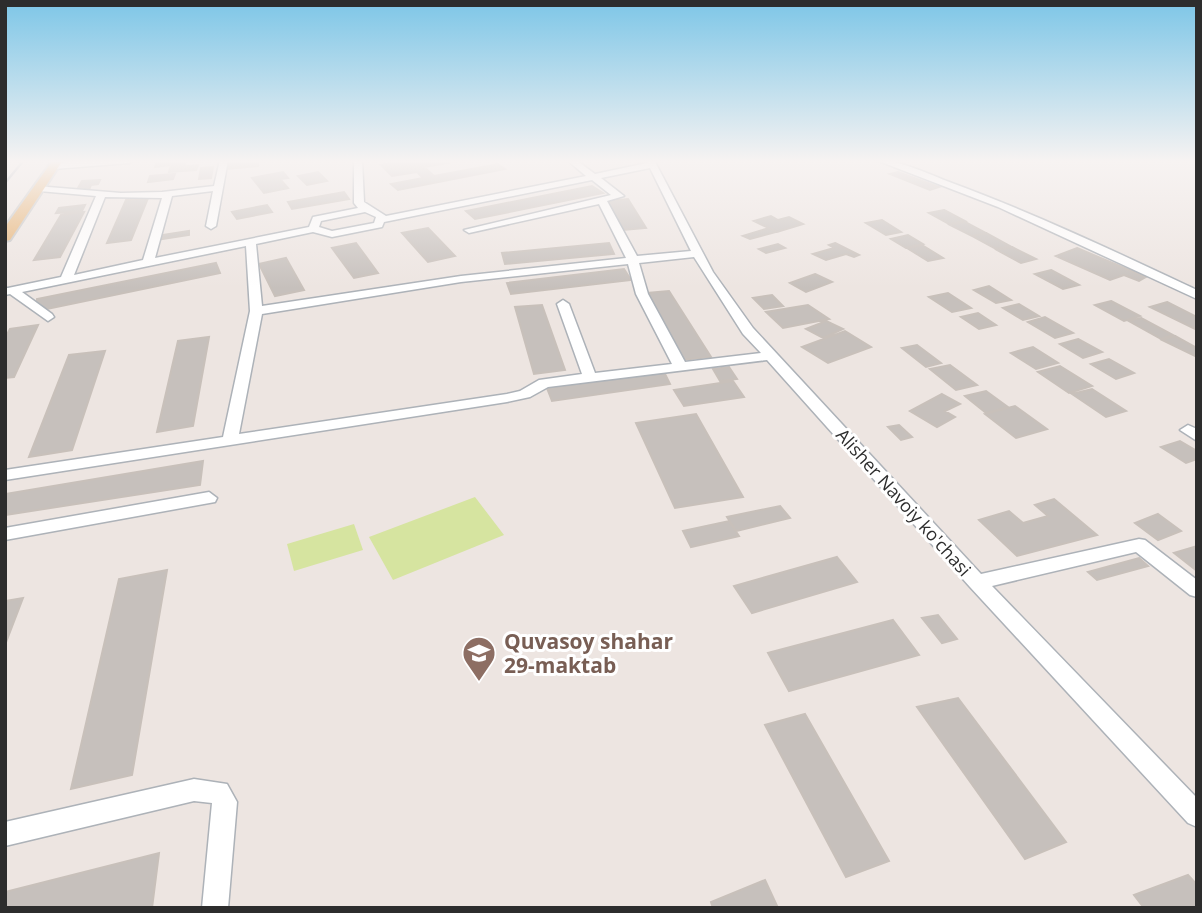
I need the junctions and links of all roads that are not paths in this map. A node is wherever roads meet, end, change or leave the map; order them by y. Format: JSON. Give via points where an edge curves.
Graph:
{"nodes":[{"id":1,"x":29,"y":203,"type":"edge"},
{"id":2,"x":98,"y":203,"type":"edge"},
{"id":3,"x":166,"y":203,"type":"edge"},
{"id":4,"x":216,"y":203,"type":"edge"},
{"id":5,"x":359,"y":203,"type":"edge"},
{"id":6,"x":430,"y":203,"type":"edge"},
{"id":7,"x":589,"y":203,"type":"edge"},
{"id":8,"x":600,"y":203,"type":"edge"},
{"id":9,"x":672,"y":203,"type":"edge"},
{"id":10,"x":998,"y":203,"type":"edge"},
{"id":11,"x":373,"y":214,"type":"junction"},
{"id":12,"x":211,"y":226,"type":"dead end"},
{"id":13,"x":313,"y":229,"type":"junction"},
{"id":14,"x":469,"y":230,"type":"dead end"},
{"id":15,"x":5,"y":237,"type":"edge"},
{"id":16,"x":251,"y":242,"type":"junction"},
{"id":17,"x":698,"y":253,"type":"junction"},
{"id":18,"x":633,"y":260,"type":"junction"},
{"id":19,"x":148,"y":263,"type":"junction"},
{"id":20,"x":66,"y":279,"type":"junction"},
{"id":21,"x":9,"y":291,"type":"edge"},
{"id":22,"x":1197,"y":295,"type":"edge"},
{"id":23,"x":563,"y":304,"type":"dead end"},
{"id":24,"x":256,"y":311,"type":"junction"},
{"id":25,"x":48,"y":317,"type":"dead end"},
{"id":26,"x":771,"y":356,"type":"junction"},
{"id":27,"x":681,"y":366,"type":"junction"},
{"id":28,"x":590,"y":377,"type":"junction"},
{"id":29,"x":230,"y":440,"type":"junction"},
{"id":30,"x":5,"y":475,"type":"edge"},
{"id":31,"x":209,"y":498,"type":"dead end"},
{"id":32,"x":5,"y":534,"type":"edge"},
{"id":33,"x":977,"y":582,"type":"junction"},
{"id":34,"x":1197,"y":590,"type":"edge"},
{"id":35,"x":1197,"y":815,"type":"edge"},
{"id":36,"x":5,"y":834,"type":"edge"},
{"id":37,"x":215,"y":908,"type":"edge"}],
"edges":[{"from":1,"to":15,"type":"main road"},
{"from":2,"to":20,"type":"street"},
{"from":3,"to":19,"type":"street"},
{"from":4,"to":12,"type":"street"},
{"from":5,"to":11,"type":"street"},
{"from":6,"to":11,"type":"street"},
{"from":7,"to":14,"type":"street"},
{"from":8,"to":18,"type":"street","via":[[606,205]]},
{"from":9,"to":17,"type":"street","name":"Alisher Navoiy ko'chasi"},
{"from":10,"to":22,"type":"street"},
{"from":11,"to":13,"type":"street","via":[[317,219]]},
{"from":11,"to":13,"type":"street","via":[[378,225],[331,234]]},
{"from":13,"to":16,"type":"street"},
{"from":16,"to":19,"type":"street"},
{"from":16,"to":24,"type":"street"},
{"from":17,"to":18,"type":"street"},
{"from":17,"to":26,"type":"street","name":"Alisher Navoiy ko'chasi","via":[[748,331]]},
{"from":18,"to":24,"type":"street","via":[[461,279]]},
{"from":18,"to":27,"type":"street","via":[[642,294]]},
{"from":19,"to":20,"type":"street"},
{"from":20,"to":21,"type":"street"},
{"from":21,"to":25,"type":"street"},
{"from":23,"to":28,"type":"street"},
{"from":24,"to":29,"type":"street"},
{"from":26,"to":27,"type":"street"},
{"from":26,"to":33,"type":"street","name":"Alisher Navoiy ko'chasi"},
{"from":27,"to":28,"type":"street"},
{"from":28,"to":29,"type":"street","via":[[544,383],[507,398]]},
{"from":29,"to":30,"type":"street"},
{"from":31,"to":32,"type":"street"},
{"from":33,"to":34,"type":"street","via":[[1139,545]]},
{"from":33,"to":35,"type":"street","name":"Alisher Navoiy ko'chasi"},
{"from":36,"to":37,"type":"street","via":[[194,790],[219,792],[225,802]]}]}
